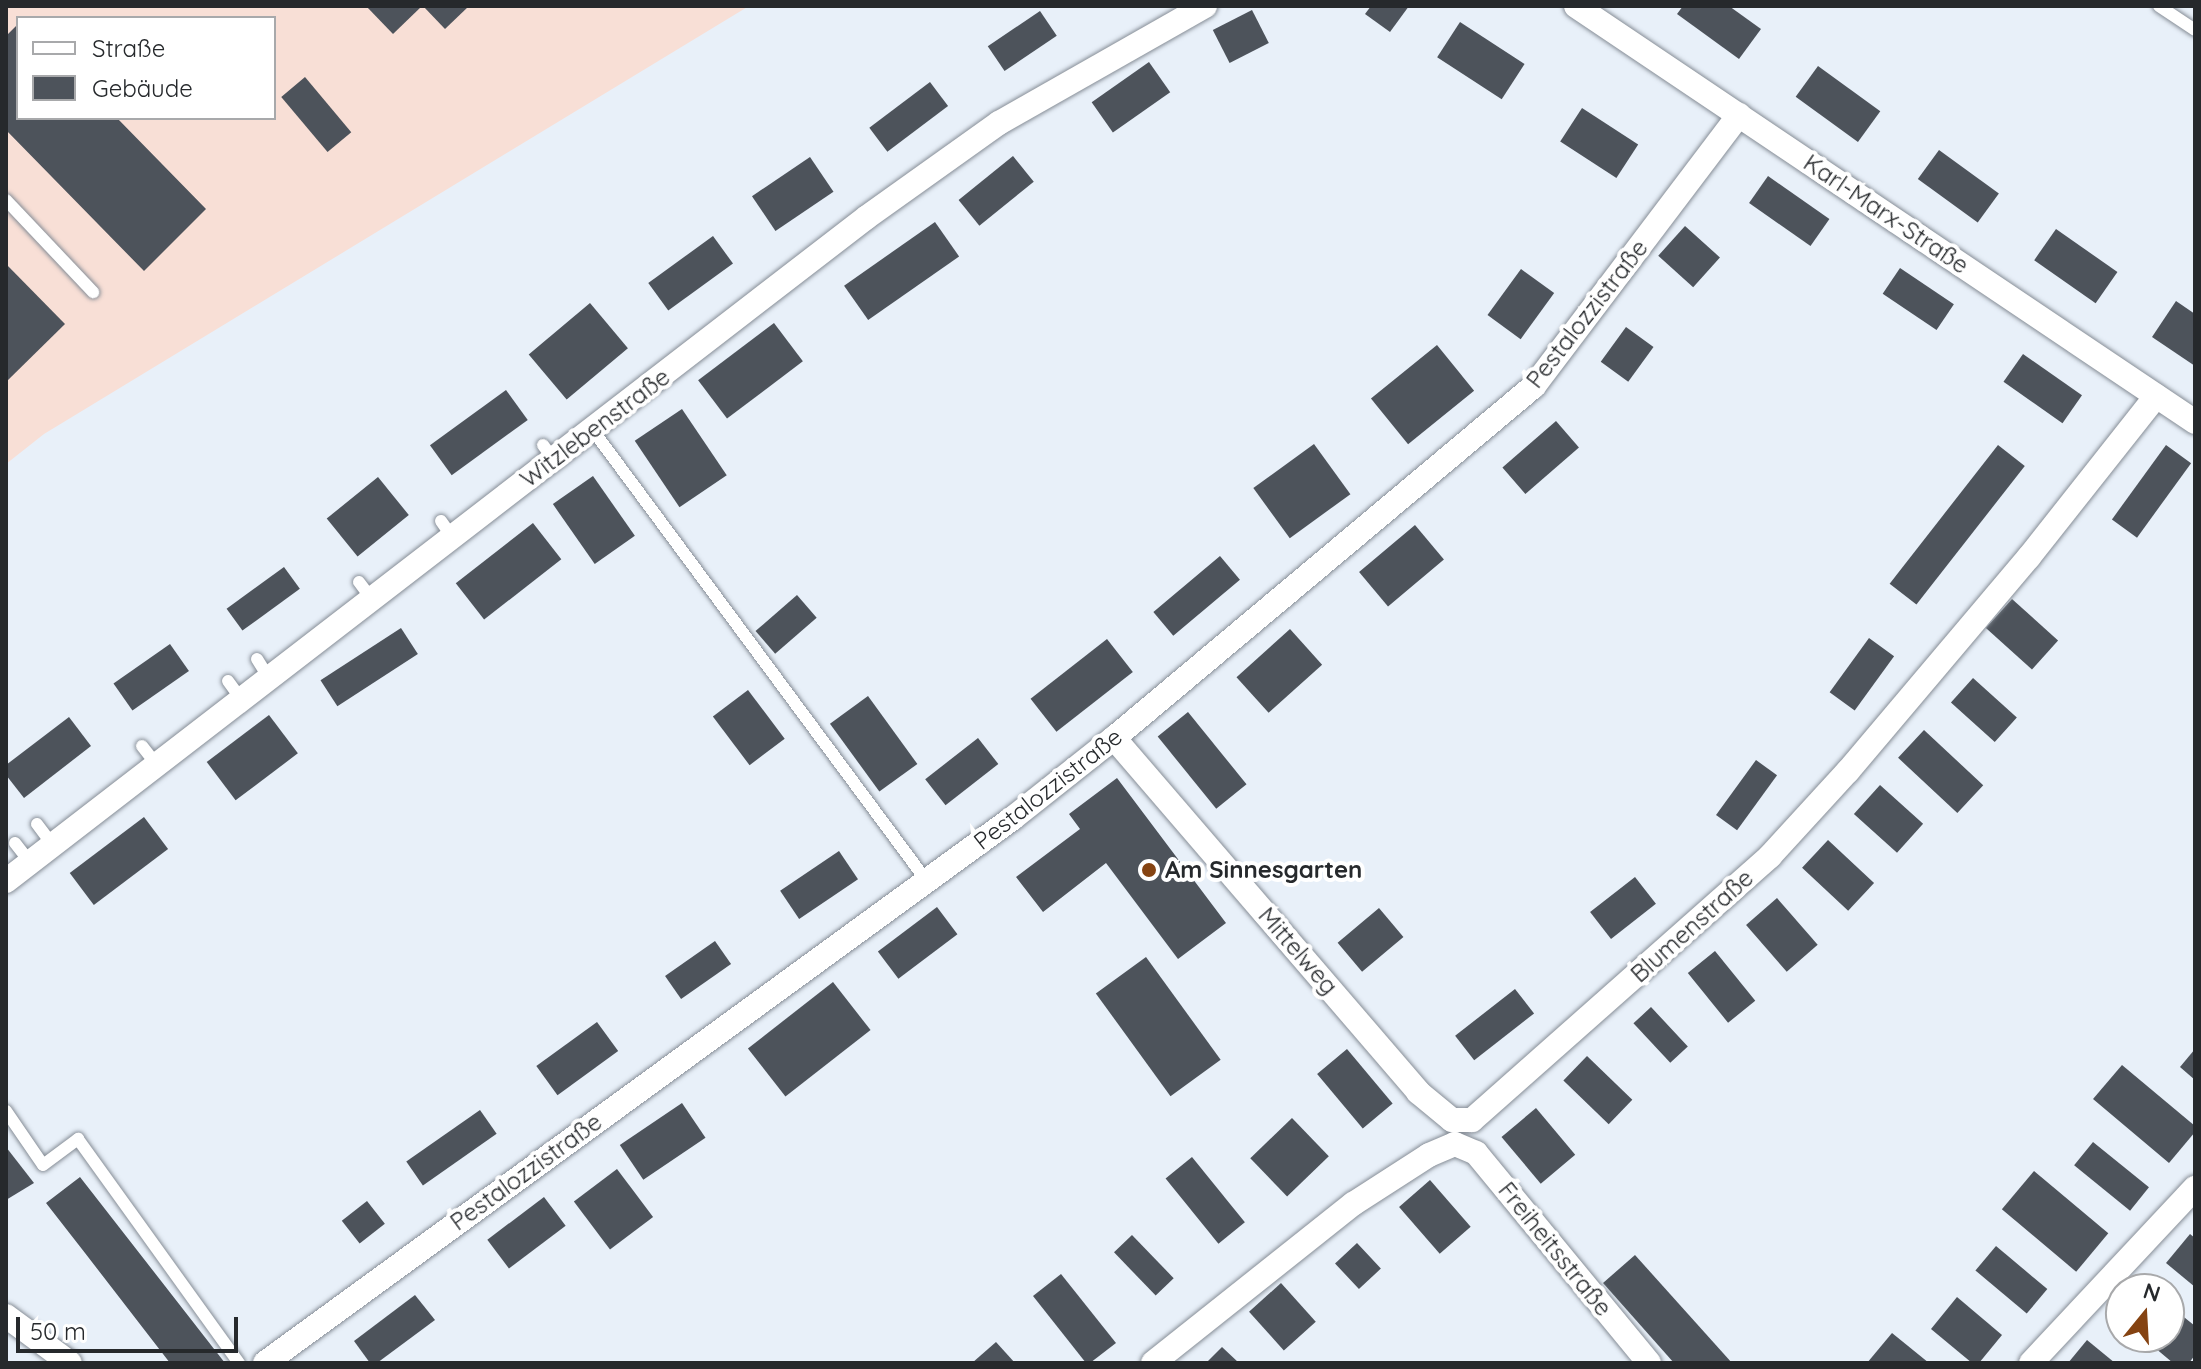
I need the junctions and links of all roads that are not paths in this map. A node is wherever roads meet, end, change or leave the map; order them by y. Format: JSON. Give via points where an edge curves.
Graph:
{"nodes":[{"id":1,"x":1205,"y":6,"type":"edge"},
{"id":2,"x":1576,"y":6,"type":"edge"},
{"id":3,"x":2159,"y":6,"type":"edge"},
{"id":4,"x":2195,"y":30,"type":"edge"},
{"id":5,"x":1739,"y":115,"type":"junction"},
{"id":6,"x":6,"y":200,"type":"edge"},
{"id":7,"x":93,"y":292,"type":"dead end"},
{"id":8,"x":2156,"y":396,"type":"junction"},
{"id":9,"x":2195,"y":422,"type":"edge"},
{"id":10,"x":580,"y":431,"type":"junction"},
{"id":11,"x":1114,"y":738,"type":"junction"},
{"id":12,"x":37,"y":824,"type":"dead end"},
{"id":13,"x":15,"y":843,"type":"dead end"},
{"id":14,"x":53,"y":845,"type":"junction"},
{"id":15,"x":30,"y":862,"type":"junction"},
{"id":16,"x":926,"y":880,"type":"junction"},
{"id":17,"x":6,"y":881,"type":"edge"},
{"id":18,"x":6,"y":1111,"type":"edge"},
{"id":19,"x":1455,"y":1133,"type":"junction"},
{"id":20,"x":2195,"y":1188,"type":"edge"},
{"id":21,"x":6,"y":1316,"type":"edge"},
{"id":22,"x":70,"y":1363,"type":"edge"},
{"id":23,"x":239,"y":1363,"type":"edge"},
{"id":24,"x":265,"y":1363,"type":"edge"},
{"id":25,"x":1153,"y":1363,"type":"edge"},
{"id":26,"x":1649,"y":1363,"type":"edge"},
{"id":27,"x":2031,"y":1363,"type":"edge"}],
"edges":[{"from":1,"to":10,"type":"street","name":"Witzlebenstraße","via":[[999,123],[764,288]]},
{"from":2,"to":5,"type":"street","name":"Karl-Marx-Straße"},
{"from":3,"to":4,"type":"lane"},
{"from":5,"to":8,"type":"street","name":"Karl-Marx-Straße"},
{"from":5,"to":11,"type":"street","name":"Pestalozzistraße","via":[[1534,386]]},
{"from":6,"to":7,"type":"lane"},
{"from":8,"to":9,"type":"street","name":"Karl-Marx-Straße"},
{"from":8,"to":19,"type":"street","name":"Blumenstraße","via":[[2029,557],[1770,856]]},
{"from":10,"to":14,"type":"street","name":"Witzlebenstraße","via":[[150,755]]},
{"from":10,"to":16,"type":"lane"},
{"from":11,"to":16,"type":"street","name":"Pestalozzistraße"},
{"from":11,"to":19,"type":"street","name":"Mittelweg"},
{"from":12,"to":14,"type":"lane"},
{"from":13,"to":15,"type":"lane"},
{"from":14,"to":15,"type":"street","name":"Witzlebenstraße"},
{"from":15,"to":17,"type":"street","name":"Witzlebenstraße"},
{"from":16,"to":24,"type":"street","name":"Pestalozzistraße"},
{"from":18,"to":23,"type":"lane","via":[[43,1165],[78,1139]]},
{"from":19,"to":25,"type":"street","name":"Blumenstraße","via":[[1353,1204]]},
{"from":19,"to":26,"type":"street","name":"Freiheitsstraße"},
{"from":20,"to":27,"type":"street"},
{"from":21,"to":22,"type":"street"}]}
